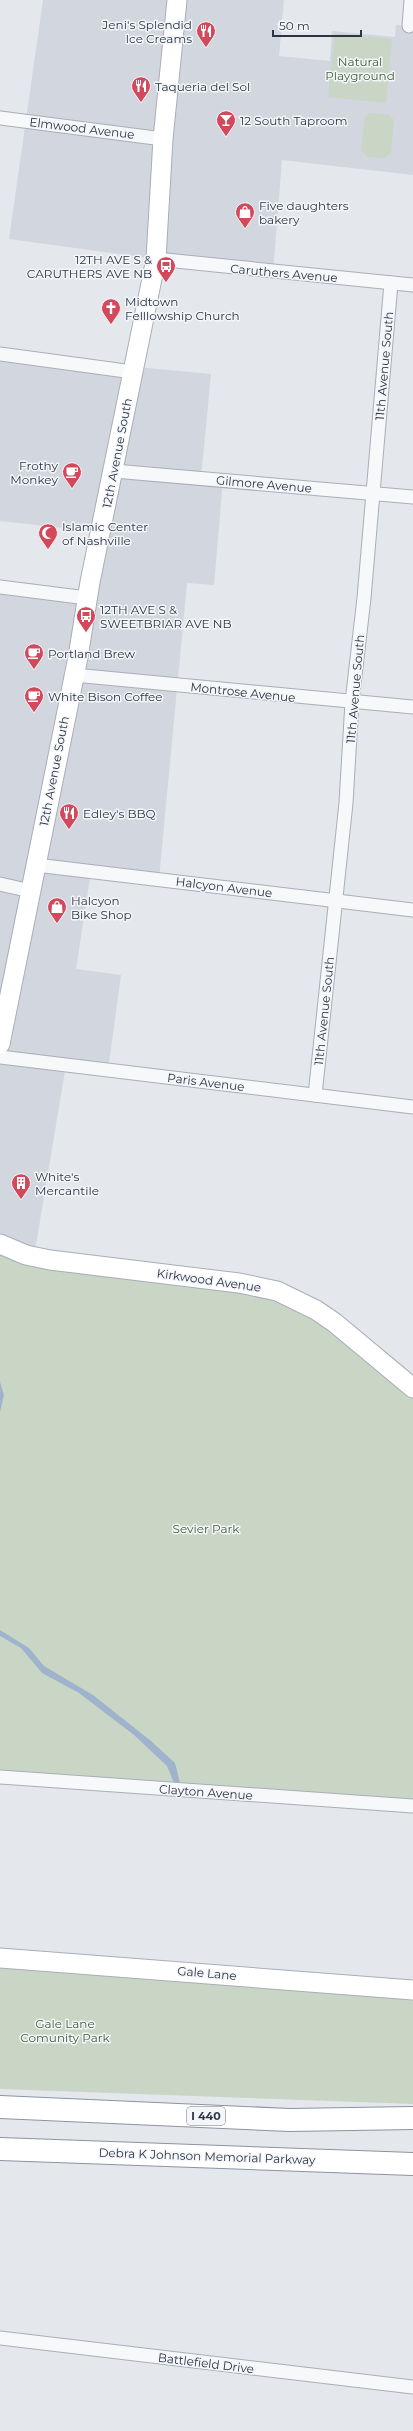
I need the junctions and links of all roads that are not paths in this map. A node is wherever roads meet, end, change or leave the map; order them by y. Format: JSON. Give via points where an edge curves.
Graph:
{"nodes":[{"id":1,"x":177,"y":0,"type":"edge"},
{"id":2,"x":411,"y":0,"type":"edge"},
{"id":3,"x":409,"y":26,"type":"dead end"},
{"id":4,"x":0,"y":118,"type":"edge"},
{"id":5,"x":163,"y":139,"type":"junction"},
{"id":6,"x":156,"y":259,"type":"junction"},
{"id":7,"x":392,"y":283,"type":"junction"},
{"id":8,"x":413,"y":285,"type":"edge"},
{"id":9,"x":0,"y":354,"type":"edge"},
{"id":10,"x":132,"y":372,"type":"junction"},
{"id":11,"x":114,"y":471,"type":"junction"},
{"id":12,"x":372,"y":493,"type":"junction"},
{"id":13,"x":413,"y":497,"type":"edge"},
{"id":14,"x":0,"y":587,"type":"edge"},
{"id":15,"x":87,"y":598,"type":"junction"},
{"id":16,"x":74,"y":675,"type":"junction"},
{"id":17,"x":352,"y":702,"type":"junction"},
{"id":18,"x":413,"y":707,"type":"edge"},
{"id":19,"x":36,"y":865,"type":"junction"},
{"id":20,"x":0,"y":884,"type":"edge"},
{"id":21,"x":31,"y":891,"type":"junction"},
{"id":22,"x":334,"y":900,"type":"junction"},
{"id":23,"x":413,"y":910,"type":"edge"},
{"id":24,"x":0,"y":1044,"type":"edge"},
{"id":25,"x":0,"y":1057,"type":"edge"},
{"id":26,"x":315,"y":1095,"type":"junction"},
{"id":27,"x":413,"y":1107,"type":"edge"},
{"id":28,"x":0,"y":1244,"type":"edge"},
{"id":29,"x":413,"y":1388,"type":"edge"},
{"id":30,"x":0,"y":1777,"type":"edge"},
{"id":31,"x":413,"y":1806,"type":"edge"},
{"id":32,"x":0,"y":1958,"type":"edge"},
{"id":33,"x":413,"y":1990,"type":"edge"},
{"id":34,"x":0,"y":2107,"type":"edge"},
{"id":35,"x":413,"y":2118,"type":"edge"},
{"id":36,"x":0,"y":2149,"type":"edge"},
{"id":37,"x":413,"y":2164,"type":"edge"},
{"id":38,"x":0,"y":2338,"type":"edge"},
{"id":39,"x":413,"y":2387,"type":"edge"}],
"edges":[{"from":1,"to":5,"type":"main road","name":"12th Avenue South"},
{"from":2,"to":3,"type":"street"},
{"from":4,"to":5,"type":"street","name":"Elmwood Avenue"},
{"from":5,"to":6,"type":"main road","name":"12th Avenue South"},
{"from":6,"to":7,"type":"street","name":"Caruthers Avenue"},
{"from":6,"to":10,"type":"main road","name":"12th Avenue South"},
{"from":7,"to":8,"type":"street","name":"Caruthers Avenue"},
{"from":7,"to":12,"type":"street","name":"11th Avenue South"},
{"from":9,"to":10,"type":"street"},
{"from":10,"to":11,"type":"main road","name":"12th Avenue South"},
{"from":11,"to":12,"type":"street","name":"Gilmore Avenue"},
{"from":11,"to":15,"type":"main road","name":"12th Avenue South"},
{"from":12,"to":13,"type":"street","name":"Gilmore Avenue"},
{"from":12,"to":17,"type":"street","name":"11th Avenue South","via":[[364,598]]},
{"from":14,"to":15,"type":"street"},
{"from":15,"to":16,"type":"main road","name":"12th Avenue South"},
{"from":16,"to":17,"type":"street","name":"Montrose Avenue"},
{"from":16,"to":19,"type":"main road","name":"12th Avenue South"},
{"from":17,"to":18,"type":"street","name":"Montrose Avenue"},
{"from":17,"to":22,"type":"street","name":"11th Avenue South","via":[[346,803]]},
{"from":19,"to":21,"type":"main road","name":"12th Avenue South"},
{"from":19,"to":22,"type":"street","name":"Halcyon Avenue"},
{"from":20,"to":21,"type":"street"},
{"from":21,"to":24,"type":"main road","name":"12th Avenue South"},
{"from":22,"to":23,"type":"street","name":"Halcyon Avenue"},
{"from":22,"to":26,"type":"street","name":"11th Avenue South"},
{"from":25,"to":26,"type":"street","name":"Paris Avenue"},
{"from":26,"to":27,"type":"street","name":"Paris Avenue"},
{"from":28,"to":29,"type":"main road","name":"Kirkwood Avenue","via":[[26,1255],[50,1260],[239,1282],[277,1291],[323,1314]]},
{"from":30,"to":31,"type":"street","name":"Clayton Avenue"},
{"from":32,"to":33,"type":"main road","name":"Gale Lane"},
{"from":34,"to":35,"type":"highway","number":"I 440","via":[[290,2120]]},
{"from":36,"to":37,"type":"highway","name":"Debra K Johnson Memorial Parkway"},
{"from":38,"to":39,"type":"street","name":"Battlefield Drive"}]}
